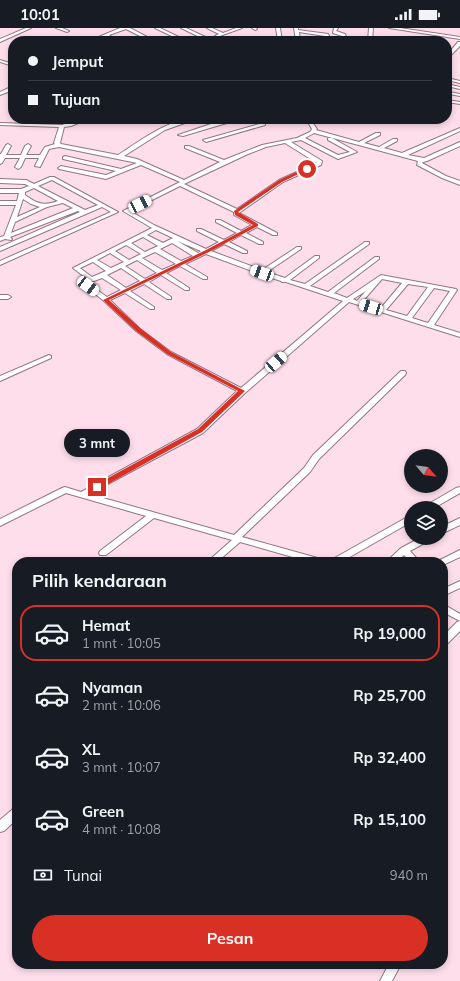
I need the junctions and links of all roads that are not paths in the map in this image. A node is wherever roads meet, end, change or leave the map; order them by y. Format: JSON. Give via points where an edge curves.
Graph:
{"nodes":[{"id":1,"x":29,"y":28,"type":"edge"},
{"id":2,"x":58,"y":28,"type":"edge"},
{"id":3,"x":125,"y":28,"type":"edge"},
{"id":4,"x":157,"y":28,"type":"edge"},
{"id":5,"x":183,"y":28,"type":"edge"},
{"id":6,"x":209,"y":28,"type":"edge"},
{"id":7,"x":336,"y":28,"type":"edge"},
{"id":8,"x":391,"y":28,"type":"edge"},
{"id":9,"x":437,"y":28,"type":"edge"},
{"id":10,"x":233,"y":29,"type":"edge"},
{"id":11,"x":411,"y":29,"type":"edge"},
{"id":12,"x":240,"y":30,"type":"edge"},
{"id":13,"x":296,"y":30,"type":"edge"},
{"id":14,"x":424,"y":30,"type":"edge"},
{"id":15,"x":67,"y":31,"type":"dead end"},
{"id":16,"x":460,"y":32,"type":"edge"},
{"id":17,"x":432,"y":33,"type":"junction"},
{"id":18,"x":222,"y":34,"type":"junction"},
{"id":19,"x":314,"y":34,"type":"junction"},
{"id":20,"x":106,"y":35,"type":"edge"},
{"id":21,"x":11,"y":36,"type":"edge"},
{"id":22,"x":142,"y":36,"type":"edge"},
{"id":23,"x":174,"y":36,"type":"edge"},
{"id":24,"x":201,"y":36,"type":"edge"},
{"id":25,"x":217,"y":36,"type":"dead end"},
{"id":26,"x":308,"y":36,"type":"edge"},
{"id":27,"x":327,"y":36,"type":"edge"},
{"id":28,"x":344,"y":36,"type":"edge"},
{"id":29,"x":449,"y":36,"type":"edge"},
{"id":30,"x":452,"y":36,"type":"edge"},
{"id":31,"x":455,"y":37,"type":"junction"},
{"id":32,"x":460,"y":38,"type":"edge"},
{"id":33,"x":460,"y":43,"type":"edge"},
{"id":34,"x":452,"y":50,"type":"edge"},
{"id":35,"x":42,"y":124,"type":"edge"},
{"id":36,"x":74,"y":124,"type":"edge"},
{"id":37,"x":178,"y":124,"type":"edge"},
{"id":38,"x":216,"y":124,"type":"joint"},
{"id":39,"x":263,"y":124,"type":"dead end"},
{"id":40,"x":312,"y":124,"type":"edge"},
{"id":41,"x":62,"y":126,"type":"junction"},
{"id":42,"x":460,"y":129,"type":"edge"},
{"id":43,"x":311,"y":133,"type":"junction"},
{"id":44,"x":226,"y":134,"type":"junction"},
{"id":45,"x":378,"y":134,"type":"dead end"},
{"id":46,"x":181,"y":135,"type":"dead end"},
{"id":47,"x":301,"y":138,"type":"junction"},
{"id":48,"x":206,"y":140,"type":"dead end"},
{"id":49,"x":395,"y":140,"type":"dead end"},
{"id":50,"x":285,"y":141,"type":"junction"},
{"id":51,"x":359,"y":144,"type":"junction"},
{"id":52,"x":460,"y":144,"type":"edge"},
{"id":53,"x":59,"y":145,"type":"junction"},
{"id":54,"x":8,"y":146,"type":"dead end"},
{"id":55,"x":28,"y":146,"type":"dead end"},
{"id":56,"x":68,"y":147,"type":"junction"},
{"id":57,"x":187,"y":147,"type":"dead end"},
{"id":58,"x":379,"y":149,"type":"junction"},
{"id":59,"x":403,"y":155,"type":"junction"},
{"id":60,"x":2,"y":156,"type":"edge"},
{"id":61,"x":23,"y":156,"type":"junction"},
{"id":62,"x":42,"y":157,"type":"junction"},
{"id":63,"x":65,"y":158,"type":"junction"},
{"id":64,"x":119,"y":158,"type":"junction"},
{"id":65,"x":421,"y":160,"type":"junction"},
{"id":66,"x":0,"y":162,"type":"edge"},
{"id":67,"x":223,"y":162,"type":"junction"},
{"id":68,"x":142,"y":163,"type":"junction"},
{"id":69,"x":18,"y":166,"type":"dead end"},
{"id":70,"x":38,"y":166,"type":"dead end"},
{"id":71,"x":61,"y":168,"type":"junction"},
{"id":72,"x":123,"y":170,"type":"junction"},
{"id":73,"x":59,"y":174,"type":"dead end"},
{"id":74,"x":0,"y":181,"type":"edge"},
{"id":75,"x":183,"y":183,"type":"junction"},
{"id":76,"x":460,"y":183,"type":"edge"},
{"id":77,"x":33,"y":186,"type":"junction"},
{"id":78,"x":0,"y":191,"type":"edge"},
{"id":79,"x":22,"y":193,"type":"junction"},
{"id":80,"x":63,"y":201,"type":"junction"},
{"id":81,"x":0,"y":203,"type":"edge"},
{"id":82,"x":19,"y":203,"type":"junction"},
{"id":83,"x":102,"y":205,"type":"junction"},
{"id":84,"x":46,"y":208,"type":"junction"},
{"id":85,"x":77,"y":209,"type":"junction"},
{"id":86,"x":237,"y":210,"type":"junction"},
{"id":87,"x":85,"y":212,"type":"junction"},
{"id":88,"x":12,"y":221,"type":"junction"},
{"id":89,"x":218,"y":221,"type":"dead end"},
{"id":90,"x":256,"y":225,"type":"junction"},
{"id":91,"x":156,"y":228,"type":"junction"},
{"id":92,"x":199,"y":230,"type":"dead end"},
{"id":93,"x":240,"y":233,"type":"junction"},
{"id":94,"x":275,"y":234,"type":"dead end"},
{"id":95,"x":144,"y":235,"type":"junction"},
{"id":96,"x":6,"y":237,"type":"junction"},
{"id":97,"x":0,"y":239,"type":"edge"},
{"id":98,"x":175,"y":240,"type":"junction"},
{"id":99,"x":15,"y":242,"type":"junction"},
{"id":100,"x":223,"y":242,"type":"junction"},
{"id":101,"x":127,"y":243,"type":"junction"},
{"id":102,"x":261,"y":243,"type":"dead end"},
{"id":103,"x":367,"y":243,"type":"dead end"},
{"id":104,"x":163,"y":246,"type":"junction"},
{"id":105,"x":0,"y":248,"type":"edge"},
{"id":106,"x":298,"y":248,"type":"dead end"},
{"id":107,"x":155,"y":249,"type":"junction"},
{"id":108,"x":111,"y":251,"type":"junction"},
{"id":109,"x":208,"y":251,"type":"junction"},
{"id":110,"x":245,"y":252,"type":"dead end"},
{"id":111,"x":145,"y":254,"type":"junction"},
{"id":112,"x":198,"y":256,"type":"junction"},
{"id":113,"x":318,"y":257,"type":"dead end"},
{"id":114,"x":138,"y":258,"type":"junction"},
{"id":115,"x":377,"y":258,"type":"dead end"},
{"id":116,"x":94,"y":260,"type":"junction"},
{"id":117,"x":129,"y":262,"type":"junction"},
{"id":118,"x":0,"y":263,"type":"edge"},
{"id":119,"x":181,"y":264,"type":"junction"},
{"id":120,"x":121,"y":266,"type":"junction"},
{"id":121,"x":111,"y":271,"type":"junction"},
{"id":122,"x":163,"y":273,"type":"junction"},
{"id":123,"x":262,"y":273,"type":"junction"},
{"id":124,"x":102,"y":275,"type":"junction"},
{"id":125,"x":381,"y":277,"type":"junction"},
{"id":126,"x":205,"y":278,"type":"dead end"},
{"id":127,"x":284,"y":280,"type":"junction"},
{"id":128,"x":144,"y":282,"type":"junction"},
{"id":129,"x":406,"y":282,"type":"junction"},
{"id":130,"x":88,"y":286,"type":"dead end"},
{"id":131,"x":432,"y":286,"type":"junction"},
{"id":132,"x":305,"y":287,"type":"junction"},
{"id":133,"x":187,"y":289,"type":"dead end"},
{"id":134,"x":126,"y":290,"type":"junction"},
{"id":135,"x":329,"y":294,"type":"junction"},
{"id":136,"x":0,"y":297,"type":"edge"},
{"id":137,"x":8,"y":297,"type":"dead end"},
{"id":138,"x":170,"y":298,"type":"dead end"},
{"id":139,"x":106,"y":300,"type":"junction"},
{"id":140,"x":348,"y":300,"type":"junction"},
{"id":141,"x":358,"y":303,"type":"junction"},
{"id":142,"x":152,"y":308,"type":"dead end"},
{"id":143,"x":382,"y":311,"type":"junction"},
{"id":144,"x":408,"y":319,"type":"junction"},
{"id":145,"x":430,"y":326,"type":"junction"},
{"id":146,"x":460,"y":335,"type":"edge"},
{"id":147,"x":49,"y":357,"type":"dead end"},
{"id":148,"x":403,"y":373,"type":"dead end"},
{"id":149,"x":0,"y":379,"type":"edge"},
{"id":150,"x":242,"y":391,"type":"junction"},
{"id":151,"x":459,"y":490,"type":"edge"},
{"id":152,"x":83,"y":494,"type":"junction"},
{"id":153,"x":440,"y":501,"type":"edge"},
{"id":154,"x":154,"y":514,"type":"junction"},
{"id":155,"x":460,"y":521,"type":"edge"},
{"id":156,"x":404,"y":522,"type":"edge"},
{"id":157,"x":0,"y":523,"type":"edge"},
{"id":158,"x":448,"y":527,"type":"edge"},
{"id":159,"x":237,"y":538,"type":"junction"},
{"id":160,"x":414,"y":545,"type":"edge"},
{"id":161,"x":404,"y":550,"type":"junction"},
{"id":162,"x":103,"y":552,"type":"dead end"},
{"id":163,"x":460,"y":553,"type":"edge"},
{"id":164,"x":216,"y":557,"type":"edge"},
{"id":165,"x":304,"y":557,"type":"edge"},
{"id":166,"x":343,"y":557,"type":"edge"},
{"id":167,"x":396,"y":557,"type":"edge"},
{"id":168,"x":411,"y":557,"type":"edge"},
{"id":169,"x":448,"y":559,"type":"edge"},
{"id":170,"x":460,"y":584,"type":"edge"},
{"id":171,"x":448,"y":590,"type":"edge"},
{"id":172,"x":448,"y":611,"type":"edge"},
{"id":173,"x":460,"y":618,"type":"edge"},
{"id":174,"x":460,"y":625,"type":"edge"},
{"id":175,"x":448,"y":637,"type":"edge"},
{"id":176,"x":12,"y":816,"type":"edge"},
{"id":177,"x":0,"y":827,"type":"edge"},
{"id":178,"x":392,"y":969,"type":"edge"},
{"id":179,"x":386,"y":981,"type":"edge"}],
"edges":[{"from":1,"to":21,"type":"street"},
{"from":2,"to":15,"type":"street"},
{"from":3,"to":20,"type":"street"},
{"from":3,"to":22,"type":"street"},
{"from":4,"to":23,"type":"street"},
{"from":5,"to":24,"type":"street"},
{"from":6,"to":18,"type":"street"},
{"from":7,"to":28,"type":"street","via":[[334,32]]},
{"from":8,"to":11,"type":"street"},
{"from":9,"to":17,"type":"street"},
{"from":10,"to":12,"type":"street"},
{"from":10,"to":18,"type":"street"},
{"from":11,"to":14,"type":"street"},
{"from":13,"to":19,"type":"street"},
{"from":14,"to":17,"type":"street"},
{"from":16,"to":31,"type":"street"},
{"from":17,"to":29,"type":"street"},
{"from":18,"to":25,"type":"street"},
{"from":19,"to":26,"type":"street"},
{"from":19,"to":27,"type":"street"},
{"from":30,"to":31,"type":"street"},
{"from":31,"to":32,"type":"street"},
{"from":33,"to":34,"type":"street"},
{"from":35,"to":41,"type":"street"},
{"from":36,"to":41,"type":"street"},
{"from":37,"to":64,"type":"street","via":[[163,129]]},
{"from":38,"to":44,"type":"street"},
{"from":38,"to":46,"type":"street"},
{"from":39,"to":44,"type":"street"},
{"from":40,"to":43,"type":"street","via":[[314,127]]},
{"from":41,"to":53,"type":"street","via":[[57,143]]},
{"from":42,"to":59,"type":"street"},
{"from":43,"to":47,"type":"street"},
{"from":43,"to":47,"type":"street","via":[[328,138],[354,152],[338,157]]},
{"from":43,"to":51,"type":"street"},
{"from":44,"to":48,"type":"street"},
{"from":45,"to":51,"type":"street"},
{"from":47,"to":50,"type":"street"},
{"from":49,"to":58,"type":"street"},
{"from":50,"to":67,"type":"street"},
{"from":50,"to":86,"type":"street","via":[[320,162],[319,164],[281,181]]},
{"from":51,"to":58,"type":"street"},
{"from":52,"to":65,"type":"street"},
{"from":53,"to":56,"type":"street"},
{"from":53,"to":62,"type":"street","via":[[47,148]]},
{"from":54,"to":60,"type":"street"},
{"from":55,"to":61,"type":"street"},
{"from":56,"to":63,"type":"street"},
{"from":56,"to":64,"type":"street"},
{"from":57,"to":67,"type":"street"},
{"from":58,"to":59,"type":"street"},
{"from":59,"to":65,"type":"street"},
{"from":60,"to":61,"type":"street"},
{"from":60,"to":66,"type":"street"},
{"from":61,"to":62,"type":"street"},
{"from":61,"to":69,"type":"street"},
{"from":62,"to":70,"type":"street"},
{"from":63,"to":71,"type":"street"},
{"from":63,"to":72,"type":"street"},
{"from":64,"to":68,"type":"street"},
{"from":65,"to":76,"type":"street","via":[[419,164],[425,168]]},
{"from":67,"to":75,"type":"street"},
{"from":68,"to":72,"type":"street"},
{"from":68,"to":75,"type":"street"},
{"from":71,"to":72,"type":"street","via":[[106,177]]},
{"from":71,"to":73,"type":"street"},
{"from":74,"to":77,"type":"street","via":[[24,181]]},
{"from":75,"to":86,"type":"street"},
{"from":75,"to":91,"type":"street","via":[[126,211]]},
{"from":77,"to":79,"type":"street"},
{"from":77,"to":80,"type":"street"},
{"from":77,"to":83,"type":"street","via":[[48,178],[54,179]]},
{"from":78,"to":79,"type":"street"},
{"from":79,"to":82,"type":"street"},
{"from":79,"to":84,"type":"street"},
{"from":80,"to":84,"type":"street"},
{"from":80,"to":85,"type":"street"},
{"from":81,"to":82,"type":"street"},
{"from":82,"to":88,"type":"street"},
{"from":83,"to":87,"type":"street"},
{"from":83,"to":118,"type":"street","via":[[114,212]]},
{"from":84,"to":88,"type":"street"},
{"from":85,"to":87,"type":"street"},
{"from":85,"to":96,"type":"street"},
{"from":86,"to":90,"type":"street","via":[[236,214]]},
{"from":87,"to":99,"type":"street"},
{"from":88,"to":96,"type":"street"},
{"from":89,"to":93,"type":"street"},
{"from":90,"to":93,"type":"street"},
{"from":90,"to":94,"type":"street"},
{"from":91,"to":95,"type":"street"},
{"from":91,"to":98,"type":"street"},
{"from":92,"to":100,"type":"street"},
{"from":93,"to":100,"type":"street"},
{"from":93,"to":102,"type":"street"},
{"from":95,"to":101,"type":"street"},
{"from":95,"to":104,"type":"street"},
{"from":96,"to":97,"type":"street"},
{"from":96,"to":99,"type":"street"},
{"from":98,"to":104,"type":"street"},
{"from":98,"to":109,"type":"street"},
{"from":98,"to":112,"type":"street"},
{"from":99,"to":105,"type":"street"},
{"from":100,"to":109,"type":"street"},
{"from":100,"to":110,"type":"street"},
{"from":101,"to":108,"type":"street"},
{"from":101,"to":111,"type":"street"},
{"from":103,"to":132,"type":"street"},
{"from":104,"to":107,"type":"street"},
{"from":106,"to":123,"type":"street"},
{"from":107,"to":111,"type":"street"},
{"from":107,"to":119,"type":"street"},
{"from":108,"to":116,"type":"street"},
{"from":108,"to":117,"type":"street"},
{"from":109,"to":112,"type":"street"},
{"from":109,"to":123,"type":"street"},
{"from":111,"to":114,"type":"street"},
{"from":112,"to":119,"type":"street"},
{"from":113,"to":127,"type":"street"},
{"from":114,"to":117,"type":"street"},
{"from":114,"to":122,"type":"street"},
{"from":115,"to":135,"type":"street"},
{"from":116,"to":121,"type":"street"},
{"from":116,"to":124,"type":"street","via":[[74,266],[92,280]]},
{"from":117,"to":120,"type":"street"},
{"from":119,"to":122,"type":"street"},
{"from":119,"to":126,"type":"street"},
{"from":120,"to":121,"type":"street"},
{"from":120,"to":128,"type":"street"},
{"from":121,"to":124,"type":"street"},
{"from":122,"to":128,"type":"street"},
{"from":122,"to":133,"type":"street"},
{"from":123,"to":127,"type":"street"},
{"from":124,"to":134,"type":"street"},
{"from":125,"to":129,"type":"street"},
{"from":125,"to":140,"type":"street"},
{"from":125,"to":141,"type":"street"},
{"from":127,"to":132,"type":"street"},
{"from":128,"to":134,"type":"street"},
{"from":128,"to":138,"type":"street"},
{"from":129,"to":131,"type":"street"},
{"from":129,"to":143,"type":"street"},
{"from":130,"to":139,"type":"street"},
{"from":131,"to":144,"type":"street"},
{"from":131,"to":145,"type":"street","via":[[452,289],[454,292]]},
{"from":132,"to":135,"type":"street"},
{"from":134,"to":139,"type":"street"},
{"from":134,"to":142,"type":"street"},
{"from":135,"to":140,"type":"street"},
{"from":136,"to":137,"type":"street"},
{"from":139,"to":150,"type":"street","via":[[138,330],[169,353]]},
{"from":140,"to":141,"type":"street"},
{"from":140,"to":150,"type":"street"},
{"from":141,"to":143,"type":"street"},
{"from":143,"to":144,"type":"street"},
{"from":144,"to":145,"type":"street"},
{"from":145,"to":146,"type":"street"},
{"from":147,"to":149,"type":"street"},
{"from":148,"to":159,"type":"street"},
{"from":150,"to":152,"type":"street","via":[[207,426]]},
{"from":151,"to":153,"type":"street"},
{"from":152,"to":154,"type":"street"},
{"from":152,"to":157,"type":"street","via":[[65,490]]},
{"from":154,"to":159,"type":"street"},
{"from":154,"to":162,"type":"street"},
{"from":155,"to":158,"type":"street"},
{"from":156,"to":166,"type":"street"},
{"from":159,"to":164,"type":"street"},
{"from":159,"to":165,"type":"street"},
{"from":160,"to":161,"type":"street"},
{"from":161,"to":167,"type":"street"},
{"from":161,"to":168,"type":"street"},
{"from":163,"to":169,"type":"street"},
{"from":170,"to":171,"type":"street"},
{"from":172,"to":173,"type":"street"},
{"from":174,"to":175,"type":"street"},
{"from":176,"to":177,"type":"street"},
{"from":178,"to":179,"type":"street"}]}
